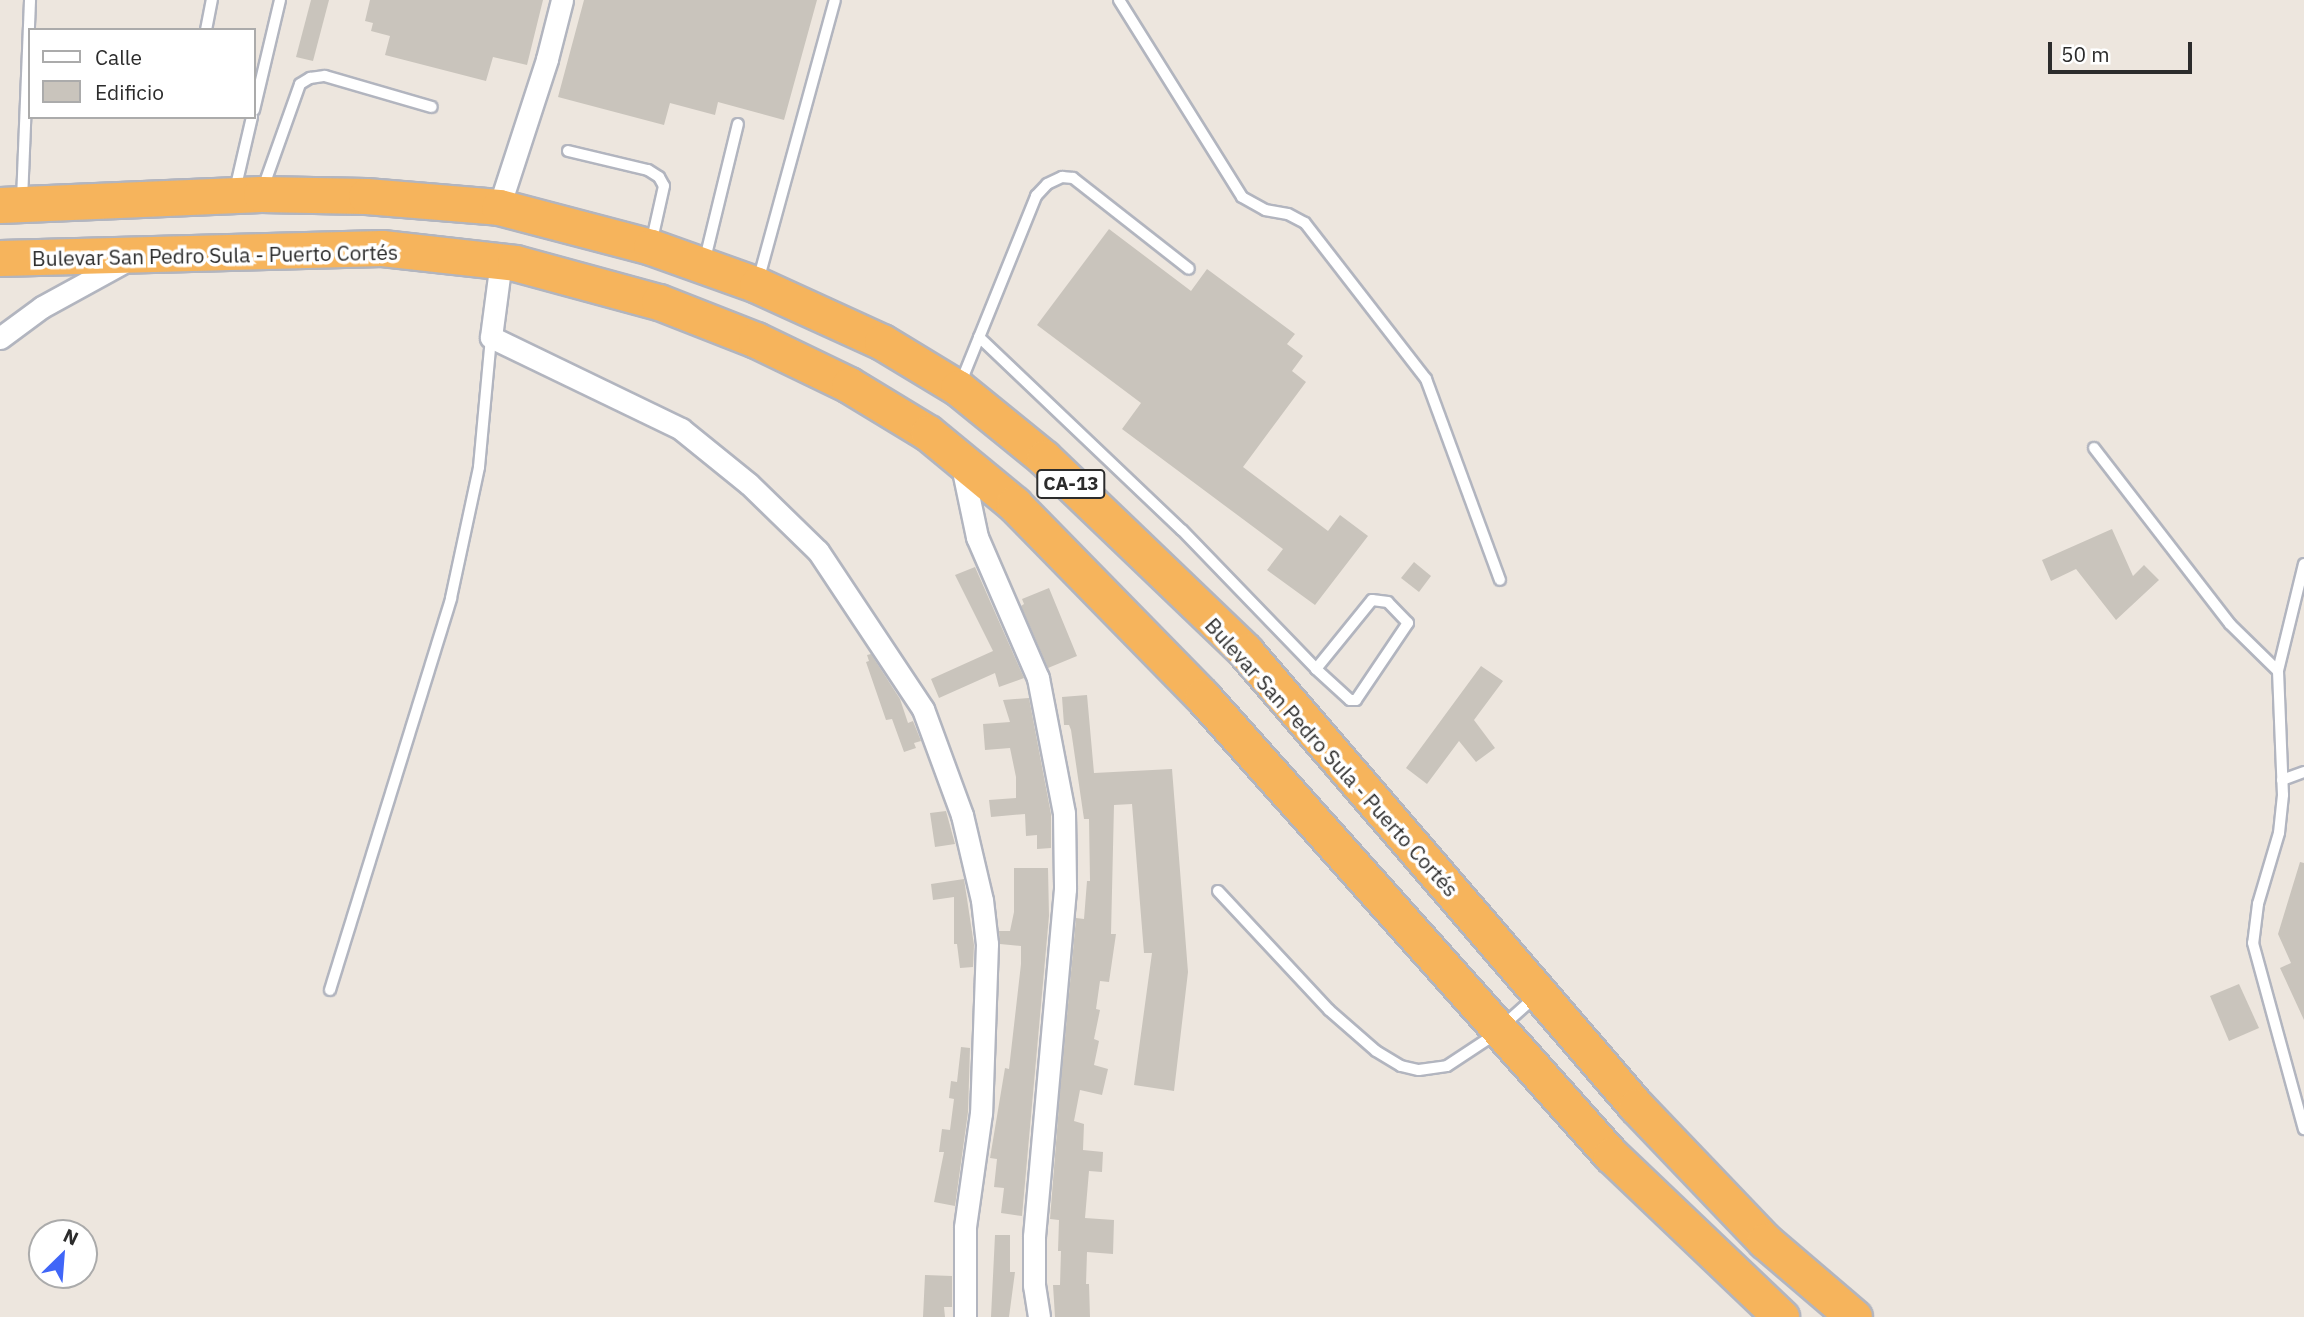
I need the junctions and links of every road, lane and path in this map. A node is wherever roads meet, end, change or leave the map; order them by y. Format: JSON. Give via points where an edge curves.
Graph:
{"nodes":[{"id":1,"x":30,"y":0,"type":"edge"},
{"id":2,"x":212,"y":0,"type":"edge"},
{"id":3,"x":280,"y":0,"type":"edge"},
{"id":4,"x":562,"y":0,"type":"edge"},
{"id":5,"x":835,"y":0,"type":"edge"},
{"id":6,"x":1119,"y":0,"type":"edge"},
{"id":7,"x":29,"y":28,"type":"edge"},
{"id":8,"x":206,"y":28,"type":"edge"},
{"id":9,"x":28,"y":99,"type":"edge"},
{"id":10,"x":256,"y":102,"type":"edge"},
{"id":11,"x":432,"y":107,"type":"dead end"},
{"id":12,"x":252,"y":119,"type":"edge"},
{"id":13,"x":738,"y":124,"type":"dead end"},
{"id":14,"x":568,"y":151,"type":"dead end"},
{"id":15,"x":247,"y":195,"type":"junction"},
{"id":16,"x":11,"y":205,"type":"edge"},
{"id":17,"x":499,"y":207,"type":"junction"},
{"id":18,"x":651,"y":247,"type":"junction"},
{"id":19,"x":138,"y":255,"type":"junction"},
{"id":20,"x":0,"y":258,"type":"edge"},
{"id":21,"x":501,"y":261,"type":"junction"},
{"id":22,"x":703,"y":266,"type":"junction"},
{"id":23,"x":1189,"y":269,"type":"dead end"},
{"id":24,"x":757,"y":285,"type":"junction"},
{"id":25,"x":491,"y":337,"type":"junction"},
{"id":26,"x":979,"y":337,"type":"junction"},
{"id":27,"x":0,"y":338,"type":"edge"},
{"id":28,"x":958,"y":388,"type":"junction"},
{"id":29,"x":2094,"y":448,"type":"dead end"},
{"id":30,"x":961,"y":458,"type":"junction"},
{"id":31,"x":2304,"y":564,"type":"edge"},
{"id":32,"x":1500,"y":580,"type":"dead end"},
{"id":33,"x":1316,"y":669,"type":"junction"},
{"id":34,"x":2278,"y":671,"type":"junction"},
{"id":35,"x":2304,"y":772,"type":"edge"},
{"id":36,"x":2282,"y":780,"type":"junction"},
{"id":37,"x":1218,"y":891,"type":"dead end"},
{"id":38,"x":330,"y":990,"type":"dead end"},
{"id":39,"x":1539,"y":993,"type":"junction"},
{"id":40,"x":1501,"y":1028,"type":"junction"},
{"id":41,"x":2304,"y":1129,"type":"edge"},
{"id":42,"x":965,"y":1317,"type":"edge"},
{"id":43,"x":1039,"y":1317,"type":"edge"},
{"id":44,"x":1781,"y":1317,"type":"edge"},
{"id":45,"x":1854,"y":1317,"type":"edge"}],
"edges":[{"from":1,"to":7,"type":"lane"},
{"from":2,"to":8,"type":"lane"},
{"from":3,"to":10,"type":"lane"},
{"from":4,"to":17,"type":"street"},
{"from":5,"to":24,"type":"lane"},
{"from":6,"to":32,"type":"lane","via":[[1242,197],[1305,223],[1426,379]]},
{"from":9,"to":16,"type":"lane"},
{"from":11,"to":15,"type":"lane","via":[[325,76],[310,78],[300,84]]},
{"from":12,"to":15,"type":"lane"},
{"from":13,"to":22,"type":"lane"},
{"from":14,"to":18,"type":"lane","via":[[648,170],[659,177],[664,186]]},
{"from":15,"to":16,"type":"highway","name":"Bulevar San Pedro Sula - Puerto Cortés","number":"CA-13"},
{"from":15,"to":17,"type":"highway","name":"Bulevar San Pedro Sula - Puerto Cortés","number":"CA-13","via":[[366,196]]},
{"from":17,"to":18,"type":"highway","name":"Bulevar San Pedro Sula - Puerto Cortés","number":"CA-13"},
{"from":18,"to":22,"type":"highway","name":"Bulevar San Pedro Sula - Puerto Cortés","number":"CA-13"},
{"from":19,"to":20,"type":"highway","name":"Bulevar San Pedro Sula - Puerto Cortés","number":"CA-13"},
{"from":19,"to":21,"type":"highway","name":"Bulevar San Pedro Sula - Puerto Cortés","number":"CA-13","via":[[382,248]]},
{"from":19,"to":27,"type":"street","via":[[42,307]]},
{"from":21,"to":25,"type":"street"},
{"from":21,"to":30,"type":"highway","name":"Bulevar San Pedro Sula - Puerto Cortés","number":"CA-13","via":[[659,302],[756,340],[849,385]]},
{"from":22,"to":24,"type":"highway","name":"Bulevar San Pedro Sula - Puerto Cortés","number":"CA-13"},
{"from":23,"to":26,"type":"lane","via":[[1073,178],[1062,177],[1036,196]]},
{"from":24,"to":28,"type":"highway","name":"Bulevar San Pedro Sula - Puerto Cortés","number":"CA-13","via":[[882,342]]},
{"from":25,"to":38,"type":"lane","via":[[479,467],[451,598]]},
{"from":25,"to":42,"type":"street","via":[[681,429],[749,484],[818,551],[923,709],[962,815],[987,944],[981,1113],[965,1227]]},
{"from":26,"to":28,"type":"lane"},
{"from":26,"to":33,"type":"lane","via":[[1182,530]]},
{"from":28,"to":39,"type":"highway","name":"Bulevar San Pedro Sula - Puerto Cortés","number":"CA-13","via":[[1044,458],[1245,651]]},
{"from":29,"to":34,"type":"lane","via":[[2230,624]]},
{"from":30,"to":40,"type":"highway","name":"Bulevar San Pedro Sula - Puerto Cortés","number":"CA-13","via":[[1014,504],[1202,696]]},
{"from":30,"to":43,"type":"street","via":[[977,537],[1038,678],[1064,813],[1065,889],[1034,1236]]},
{"from":31,"to":34,"type":"lane"},
{"from":33,"to":33,"type":"lane","via":[[1372,600],[1388,602],[1408,623],[1356,700],[1350,700]]},
{"from":34,"to":36,"type":"lane"},
{"from":35,"to":36,"type":"lane"},
{"from":36,"to":41,"type":"lane","via":[[2279,833],[2258,904],[2253,943]]},
{"from":37,"to":40,"type":"lane","via":[[1329,1010],[1376,1051],[1401,1066],[1419,1070],[1447,1066]]},
{"from":39,"to":40,"type":"lane"},
{"from":39,"to":45,"type":"highway","name":"Bulevar San Pedro Sula - Puerto Cortés","number":"CA-13","via":[[1699,1174],[1765,1241]]},
{"from":40,"to":44,"type":"highway","name":"Bulevar San Pedro Sula - Puerto Cortés","number":"CA-13","via":[[1611,1155]]}]}
